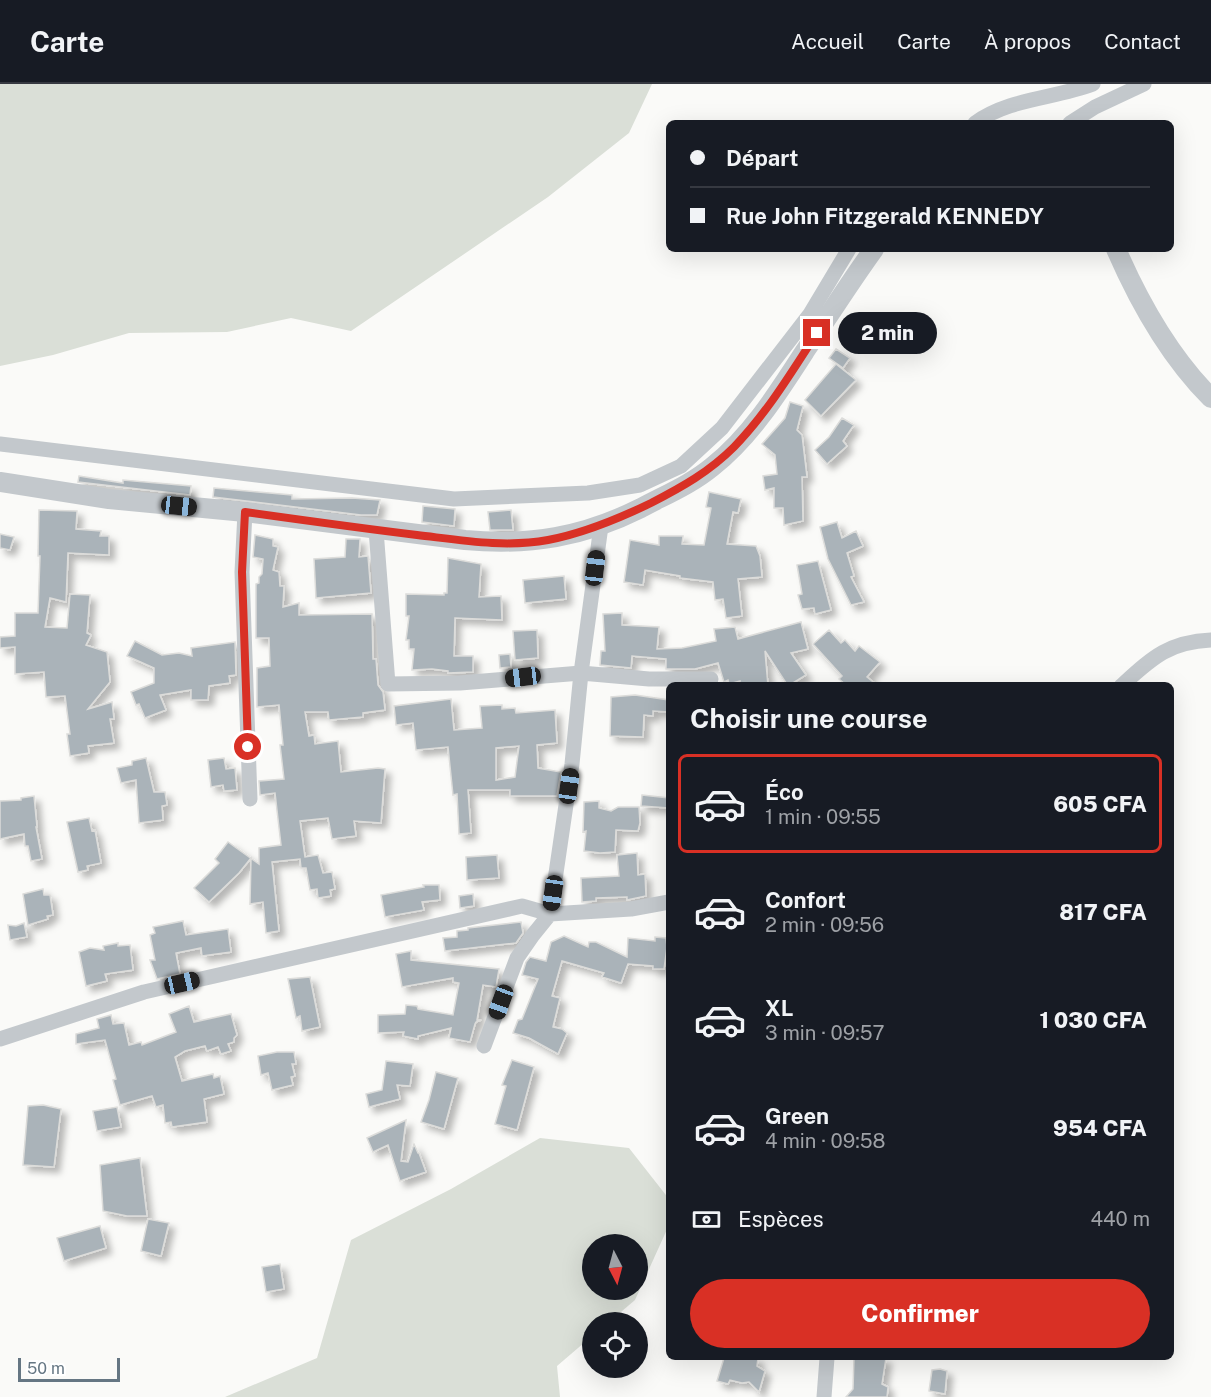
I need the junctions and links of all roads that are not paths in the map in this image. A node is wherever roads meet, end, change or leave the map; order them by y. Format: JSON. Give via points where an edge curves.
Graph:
{"nodes":[{"id":1,"x":1093,"y":84,"type":"edge"},
{"id":2,"x":1144,"y":84,"type":"edge"},
{"id":3,"x":979,"y":120,"type":"edge"},
{"id":4,"x":1075,"y":120,"type":"edge"},
{"id":5,"x":847,"y":252,"type":"edge"},
{"id":6,"x":872,"y":252,"type":"edge"},
{"id":7,"x":1117,"y":252,"type":"edge"},
{"id":8,"x":1211,"y":398,"type":"edge"},
{"id":9,"x":0,"y":444,"type":"edge"},
{"id":10,"x":0,"y":482,"type":"edge"},
{"id":11,"x":245,"y":512,"type":"junction"},
{"id":12,"x":601,"y":526,"type":"junction"},
{"id":13,"x":376,"y":530,"type":"junction"},
{"id":14,"x":1211,"y":640,"type":"edge"},
{"id":15,"x":582,"y":673,"type":"junction"},
{"id":16,"x":711,"y":679,"type":"dead end"},
{"id":17,"x":1125,"y":682,"type":"edge"},
{"id":18,"x":250,"y":799,"type":"dead end"},
{"id":19,"x":666,"y":903,"type":"edge"},
{"id":20,"x":550,"y":914,"type":"junction"},
{"id":21,"x":0,"y":1039,"type":"edge"},
{"id":22,"x":484,"y":1046,"type":"dead end"},
{"id":23,"x":827,"y":1360,"type":"edge"},
{"id":24,"x":824,"y":1397,"type":"edge"}],
"edges":[{"from":1,"to":3,"type":"street","via":[[1025,100]]},
{"from":2,"to":4,"type":"street"},
{"from":5,"to":9,"type":"street","via":[[810,314],[722,428],[681,466],[640,485],[588,493],[454,499]]},
{"from":6,"to":12,"type":"street","via":[[774,399],[734,447],[692,482]]},
{"from":7,"to":8,"type":"street","via":[[1166,342]]},
{"from":10,"to":11,"type":"street","via":[[109,499]]},
{"from":11,"to":13,"type":"street"},
{"from":11,"to":18,"type":"street","via":[[242,572]]},
{"from":12,"to":13,"type":"street","via":[[547,540],[497,543]]},
{"from":12,"to":15,"type":"street"},
{"from":13,"to":15,"type":"street","via":[[388,684],[460,683]]},
{"from":14,"to":17,"type":"street","via":[[1190,641],[1154,656]]},
{"from":15,"to":16,"type":"street"},
{"from":15,"to":20,"type":"street"},
{"from":19,"to":20,"type":"street","via":[[632,909]]},
{"from":20,"to":21,"type":"street","via":[[522,906],[220,974],[144,992]]},
{"from":20,"to":22,"type":"street","via":[[517,958]]},
{"from":23,"to":24,"type":"street"}]}
